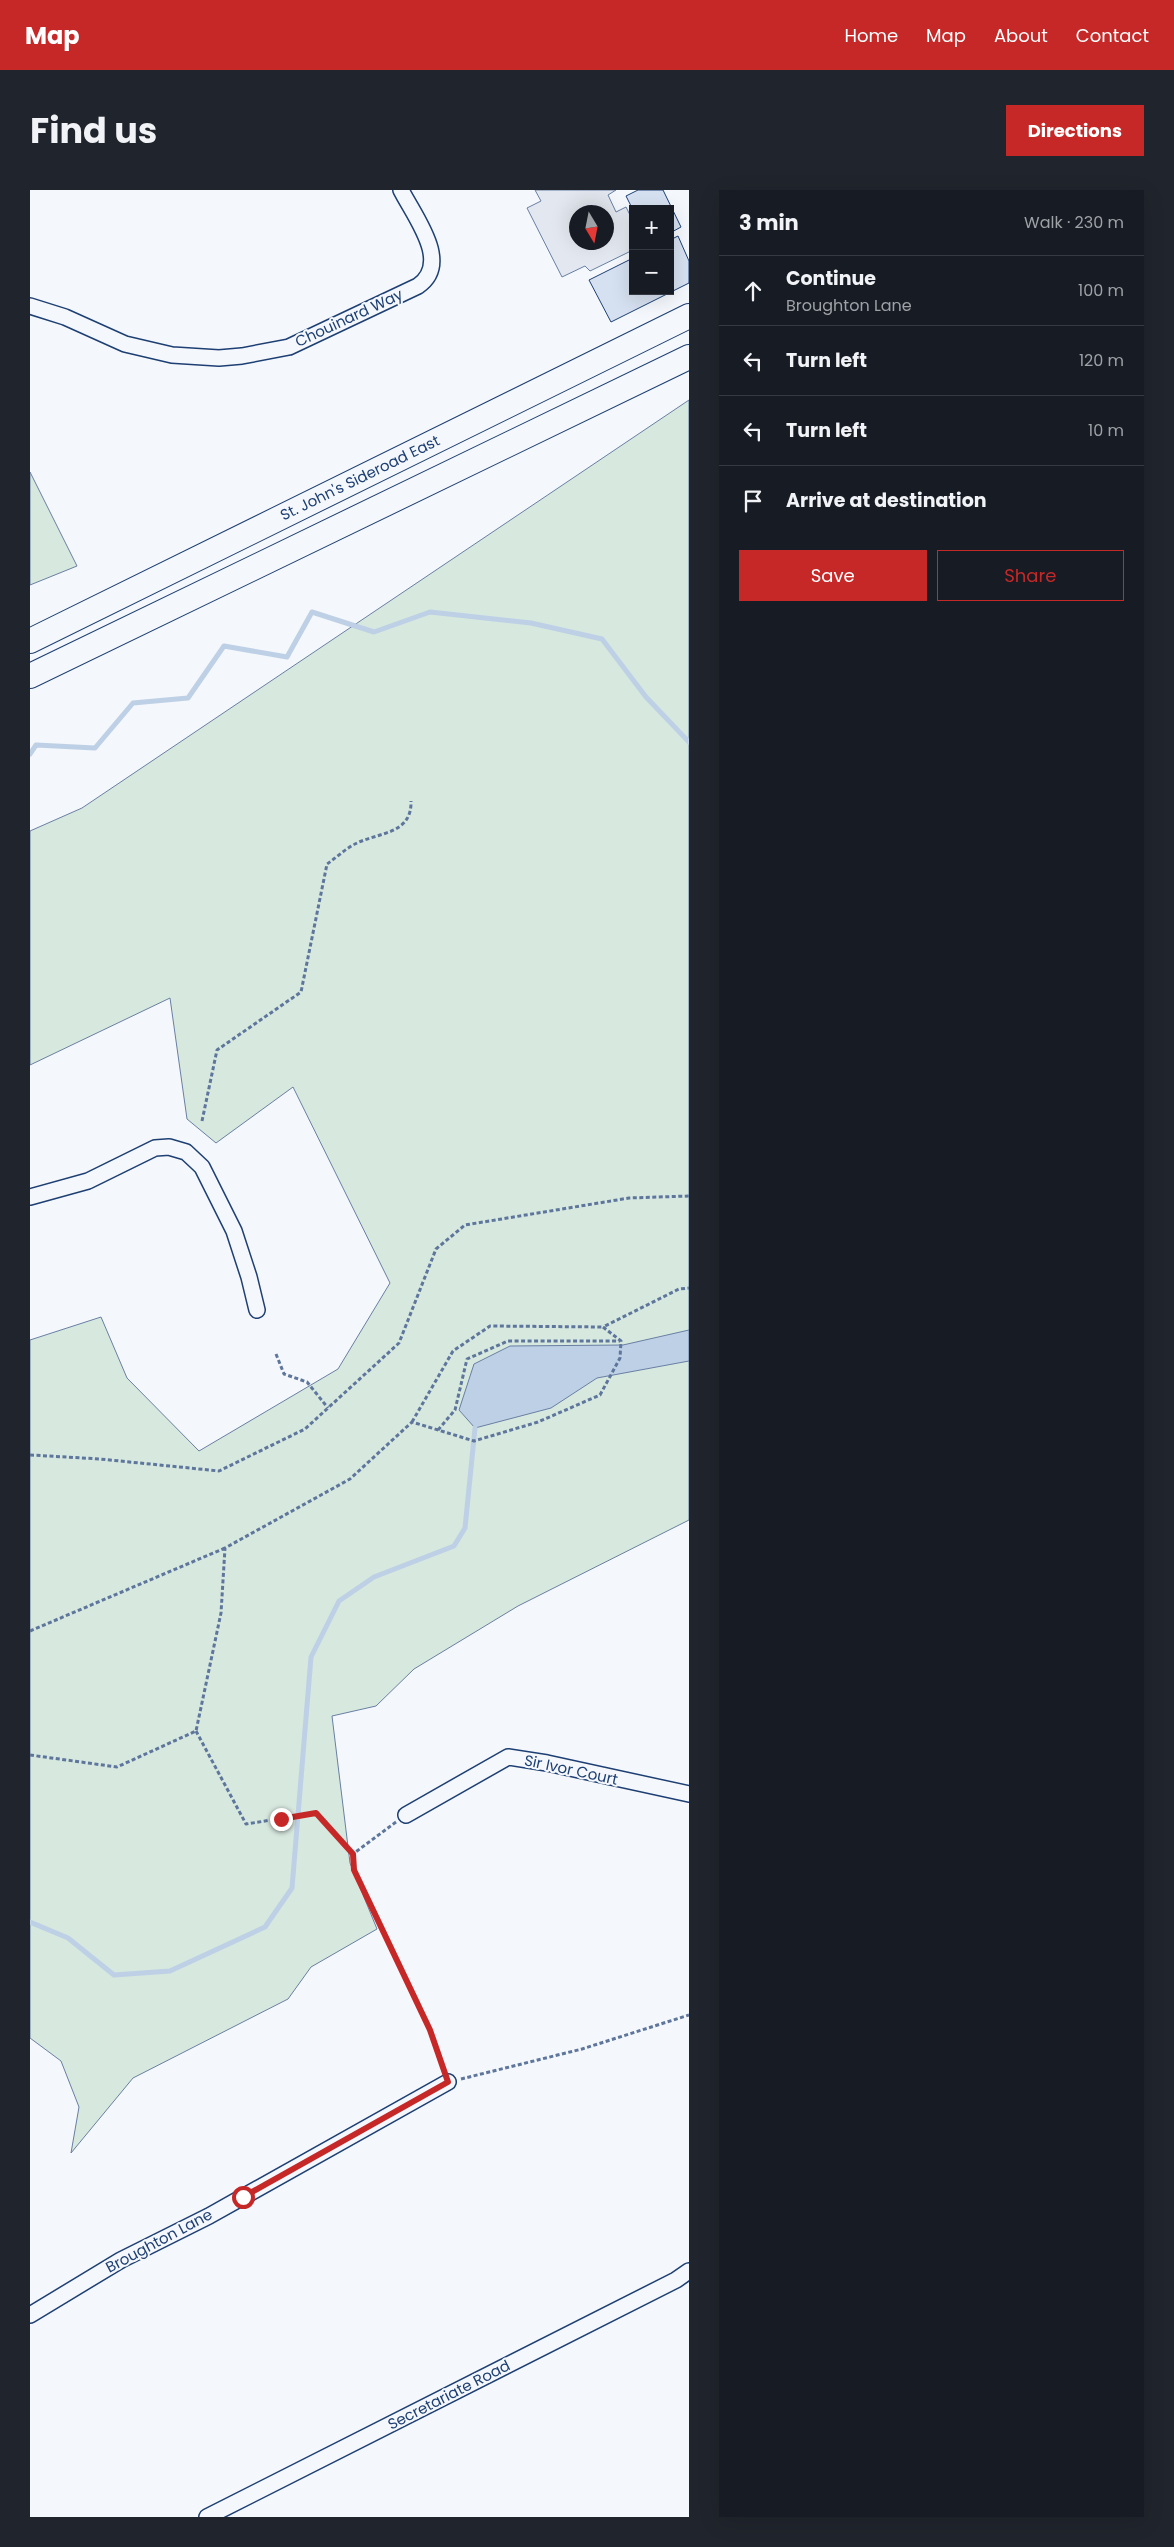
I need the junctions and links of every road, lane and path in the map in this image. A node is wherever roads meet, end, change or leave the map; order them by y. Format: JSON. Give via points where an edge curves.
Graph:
{"nodes":[{"id":1,"x":401,"y":190,"type":"edge"},
{"id":2,"x":30,"y":306,"type":"edge"},
{"id":3,"x":689,"y":316,"type":"edge"},
{"id":4,"x":689,"y":357,"type":"edge"},
{"id":5,"x":30,"y":641,"type":"edge"},
{"id":6,"x":30,"y":676,"type":"edge"},
{"id":7,"x":411,"y":801,"type":"dead end"},
{"id":8,"x":202,"y":1121,"type":"dead end"},
{"id":9,"x":689,"y":1196,"type":"edge"},
{"id":10,"x":30,"y":1197,"type":"edge"},
{"id":11,"x":689,"y":1288,"type":"edge"},
{"id":12,"x":257,"y":1310,"type":"dead end"},
{"id":13,"x":603,"y":1327,"type":"junction"},
{"id":14,"x":620,"y":1341,"type":"junction"},
{"id":15,"x":276,"y":1354,"type":"dead end"},
{"id":16,"x":328,"y":1408,"type":"junction"},
{"id":17,"x":412,"y":1422,"type":"junction"},
{"id":18,"x":438,"y":1430,"type":"junction"},
{"id":19,"x":30,"y":1455,"type":"edge"},
{"id":20,"x":225,"y":1548,"type":"junction"},
{"id":21,"x":30,"y":1630,"type":"edge"},
{"id":22,"x":196,"y":1731,"type":"junction"},
{"id":23,"x":30,"y":1755,"type":"edge"},
{"id":24,"x":689,"y":1794,"type":"edge"},
{"id":25,"x":406,"y":1815,"type":"joint"},
{"id":26,"x":353,"y":1854,"type":"junction"},
{"id":27,"x":689,"y":2015,"type":"edge"},
{"id":28,"x":448,"y":2082,"type":"junction"},
{"id":29,"x":689,"y":2271,"type":"edge"},
{"id":30,"x":30,"y":2315,"type":"edge"},
{"id":31,"x":207,"y":2517,"type":"edge"}],
"edges":[{"from":1,"to":2,"type":"street","name":"Chouinard Way","via":[[432,252],[433,265],[428,277],[418,286],[289,346],[227,357],[172,355],[125,344],[65,317]]},
{"from":3,"to":5,"type":"main road","name":"St. John's Sideroad East"},
{"from":4,"to":6,"type":"main road"},
{"from":7,"to":8,"type":"path","via":[[411,811],[400,828],[355,844],[327,864],[301,992],[216,1050]]},
{"from":9,"to":16,"type":"path","via":[[629,1198],[465,1225],[436,1249],[399,1343]]},
{"from":10,"to":12,"type":"street","via":[[88,1181],[155,1148],[169,1147],[186,1152],[202,1167],[234,1231]]},
{"from":11,"to":13,"type":"path","via":[[679,1289]]},
{"from":13,"to":14,"type":"path"},
{"from":13,"to":17,"type":"path","via":[[490,1326],[452,1351]]},
{"from":14,"to":18,"type":"path","via":[[620,1358],[600,1395],[538,1422],[474,1441]]},
{"from":14,"to":18,"type":"path","via":[[508,1341],[467,1359],[455,1410]]},
{"from":15,"to":16,"type":"path","via":[[284,1374],[307,1382]]},
{"from":16,"to":19,"type":"path","via":[[305,1429],[219,1471]]},
{"from":17,"to":18,"type":"path"},
{"from":17,"to":20,"type":"path","via":[[350,1479]]},
{"from":20,"to":21,"type":"path"},
{"from":20,"to":22,"type":"path","via":[[221,1613]]},
{"from":22,"to":23,"type":"path","via":[[117,1767]]},
{"from":22,"to":26,"type":"path","via":[[246,1824],[316,1813]]},
{"from":24,"to":25,"type":"street","name":"Sir Ivor Court","via":[[508,1757]]},
{"from":25,"to":26,"type":"path"},
{"from":26,"to":28,"type":"path","via":[[354,1870],[430,2030]]},
{"from":27,"to":28,"type":"path","via":[[582,2049]]},
{"from":28,"to":30,"type":"street","name":"Broughton Lane","via":[[209,2216],[121,2260]]},
{"from":29,"to":31,"type":"street","name":"Secretariate Road"}]}
